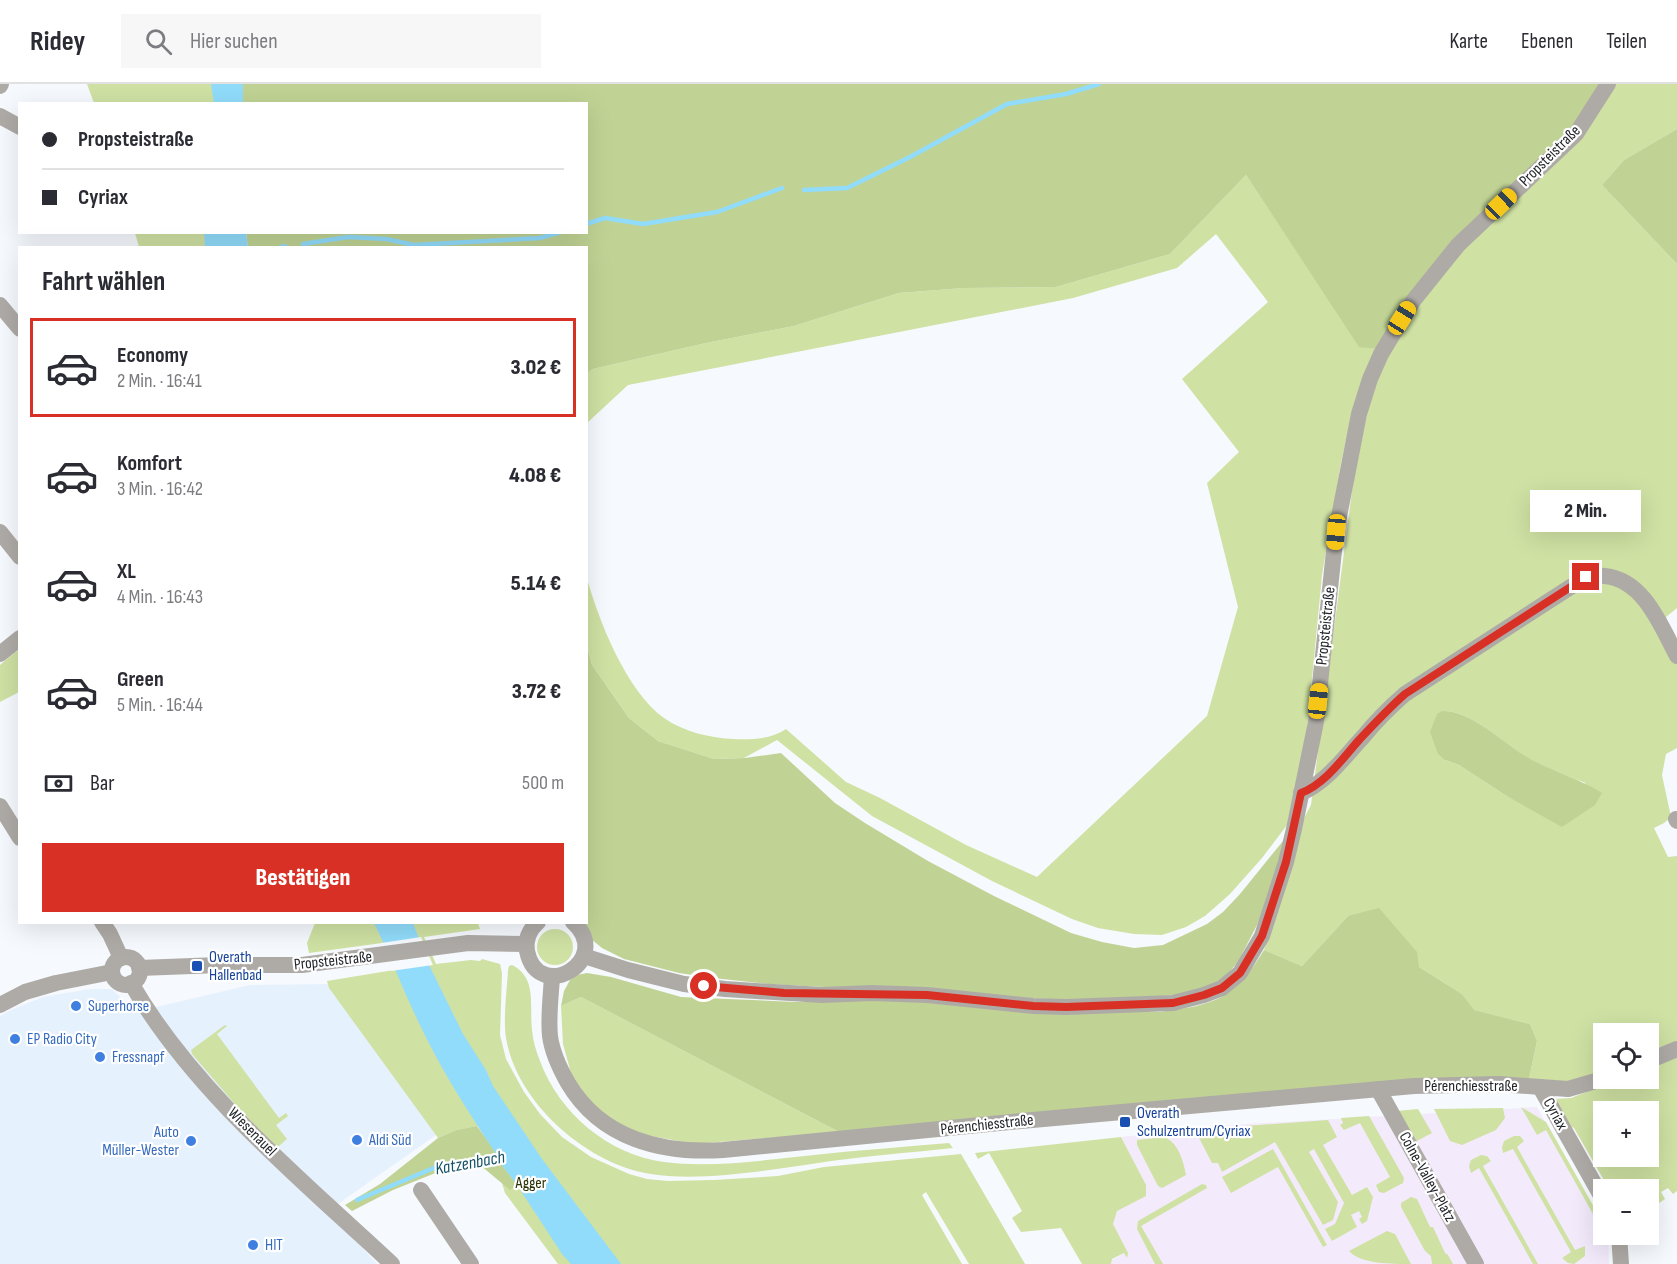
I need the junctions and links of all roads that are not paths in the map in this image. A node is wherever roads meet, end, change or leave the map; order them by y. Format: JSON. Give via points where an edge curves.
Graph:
{"nodes":[{"id":1,"x":1608,"y":84,"type":"edge"},
{"id":2,"x":0,"y":116,"type":"edge"},
{"id":3,"x":18,"y":126,"type":"edge"},
{"id":4,"x":0,"y":305,"type":"edge"},
{"id":5,"x":18,"y":327,"type":"edge"},
{"id":6,"x":0,"y":532,"type":"edge"},
{"id":7,"x":18,"y":554,"type":"edge"},
{"id":8,"x":18,"y":640,"type":"edge"},
{"id":9,"x":0,"y":654,"type":"edge"},
{"id":10,"x":1677,"y":656,"type":"edge"},
{"id":11,"x":1301,"y":793,"type":"junction"},
{"id":12,"x":0,"y":806,"type":"edge"},
{"id":13,"x":18,"y":835,"type":"edge"},
{"id":14,"x":103,"y":924,"type":"edge"},
{"id":15,"x":536,"y":924,"type":"edge"},
{"id":16,"x":575,"y":924,"type":"edge"},
{"id":17,"x":526,"y":944,"type":"junction"},
{"id":18,"x":584,"y":956,"type":"junction"},
{"id":19,"x":116,"y":965,"type":"junction"},
{"id":20,"x":139,"y":968,"type":"junction"},
{"id":21,"x":552,"y":976,"type":"junction"},
{"id":22,"x":131,"y":983,"type":"junction"},
{"id":23,"x":0,"y":1005,"type":"edge"},
{"id":24,"x":1677,"y":1049,"type":"edge"},
{"id":25,"x":1659,"y":1056,"type":"edge"},
{"id":26,"x":1593,"y":1082,"type":"edge"},
{"id":27,"x":1540,"y":1087,"type":"junction"},
{"id":28,"x":1378,"y":1089,"type":"junction"},
{"id":29,"x":1593,"y":1181,"type":"edge"},
{"id":30,"x":421,"y":1190,"type":"dead end"},
{"id":31,"x":1620,"y":1245,"type":"edge"},
{"id":32,"x":392,"y":1264,"type":"edge"},
{"id":33,"x":471,"y":1264,"type":"edge"},
{"id":34,"x":1476,"y":1264,"type":"edge"},
{"id":35,"x":1622,"y":1264,"type":"edge"}],
"edges":[{"from":1,"to":11,"type":"street","name":"Propsteistraße","via":[[1576,134],[1458,244],[1413,301],[1370,379],[1356,425],[1336,532],[1316,722]]},
{"from":2,"to":3,"type":"street"},
{"from":4,"to":5,"type":"street"},
{"from":6,"to":7,"type":"street"},
{"from":8,"to":9,"type":"street"},
{"from":10,"to":11,"type":"street","via":[[1643,596],[1623,581],[1604,575],[1586,577],[1405,694],[1336,766]]},
{"from":11,"to":18,"type":"street","name":"Propsteistraße","via":[[1286,862],[1262,936],[1251,955],[1240,973],[1222,988],[1173,1003],[1066,1007],[927,995],[770,993],[684,984]]},
{"from":12,"to":13,"type":"street"},
{"from":14,"to":19,"type":"street"},
{"from":15,"to":17,"type":"street"},
{"from":16,"to":18,"type":"street","via":[[584,936]]},
{"from":17,"to":20,"type":"street","name":"Propsteistraße","via":[[468,943],[280,967],[219,964]]},
{"from":17,"to":21,"type":"street","via":[[534,967]]},
{"from":18,"to":21,"type":"street","via":[[572,971]]},
{"from":19,"to":20,"type":"street","via":[[130,957]]},
{"from":19,"to":22,"type":"street","via":[[118,982]]},
{"from":19,"to":23,"type":"street","via":[[25,992]]},
{"from":20,"to":22,"type":"street","via":[[139,975]]},
{"from":21,"to":28,"type":"street","name":"Pérenchiesstraße","via":[[550,1036],[563,1076],[580,1101],[625,1136],[648,1145],[680,1150],[723,1150]]},
{"from":22,"to":32,"type":"street","name":"Wiesenauel","via":[[148,1013],[216,1096]]},
{"from":24,"to":25,"type":"street"},
{"from":26,"to":27,"type":"street","name":"Cyriax","via":[[1568,1089]]},
{"from":27,"to":28,"type":"street","name":"Pérenchiesstraße","via":[[1499,1084]]},
{"from":27,"to":29,"type":"street","name":"Cyriax"},
{"from":28,"to":34,"type":"street","name":"Colne-Valley-Platz"},
{"from":30,"to":33,"type":"street"},
{"from":31,"to":35,"type":"street"}]}
